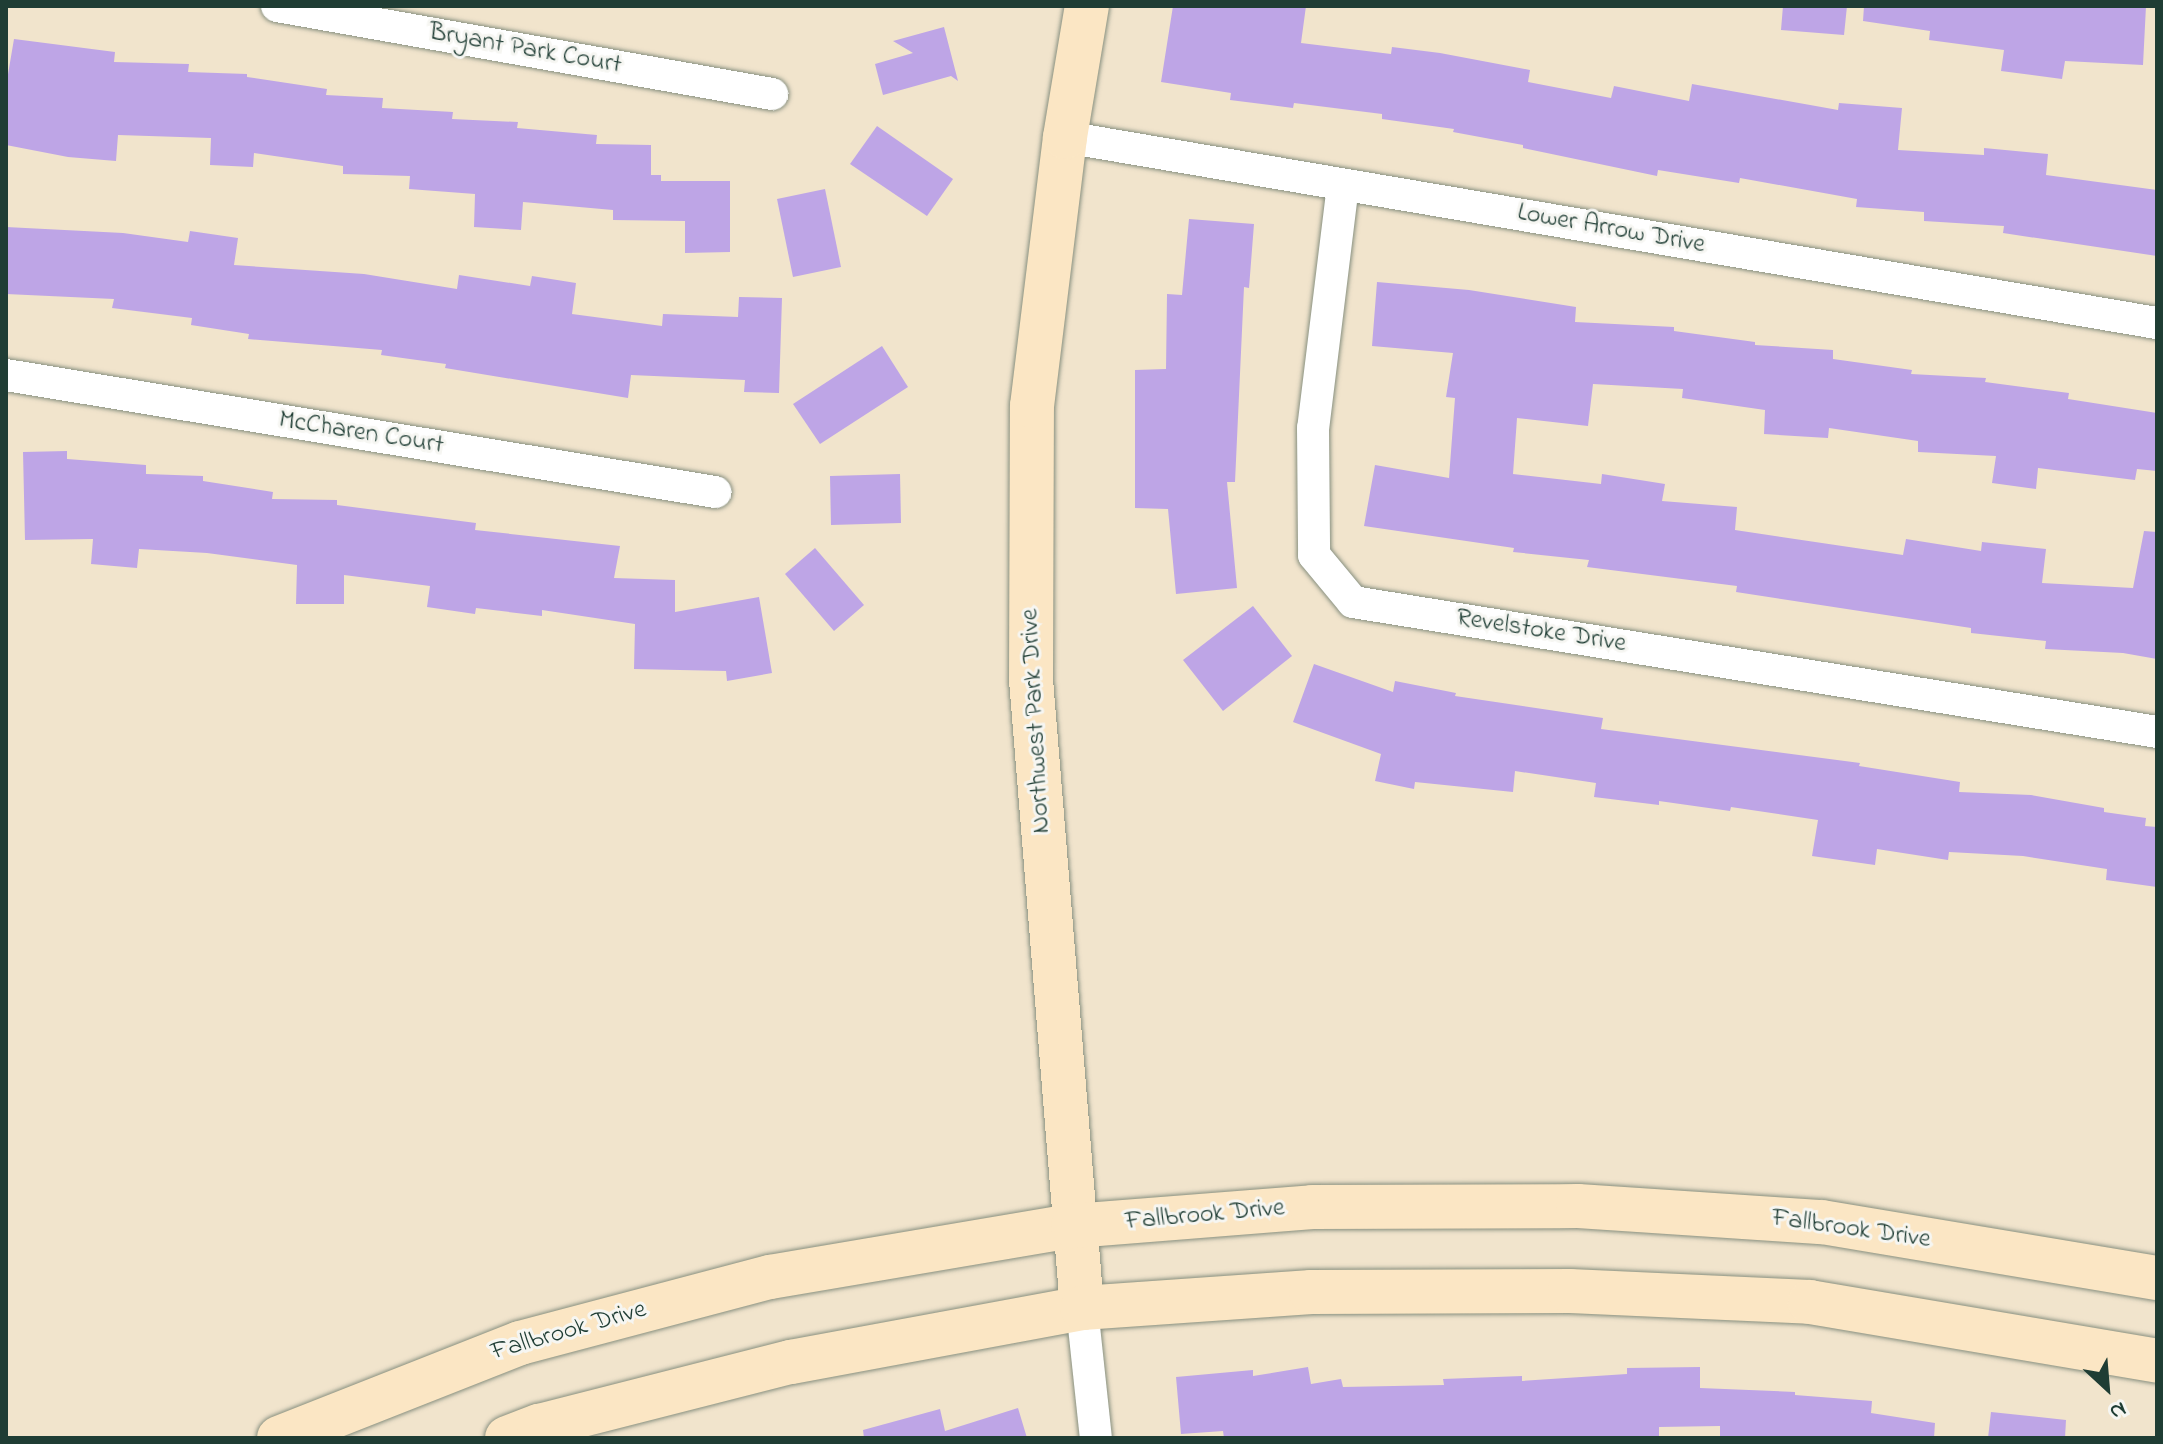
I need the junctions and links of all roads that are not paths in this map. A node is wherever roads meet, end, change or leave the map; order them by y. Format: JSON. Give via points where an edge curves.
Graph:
{"nodes":[{"id":1,"x":277,"y":6,"type":"edge"},
{"id":2,"x":1087,"y":6,"type":"edge"},
{"id":3,"x":772,"y":94,"type":"dead end"},
{"id":4,"x":1065,"y":137,"type":"junction"},
{"id":5,"x":1343,"y":185,"type":"junction"},
{"id":6,"x":2157,"y":323,"type":"edge"},
{"id":7,"x":6,"y":375,"type":"edge"},
{"id":8,"x":715,"y":492,"type":"dead end"},
{"id":9,"x":2157,"y":732,"type":"edge"},
{"id":10,"x":1073,"y":1226,"type":"junction"},
{"id":11,"x":2157,"y":1278,"type":"edge"},
{"id":12,"x":1082,"y":1308,"type":"junction"},
{"id":13,"x":2157,"y":1361,"type":"edge"},
{"id":14,"x":279,"y":1438,"type":"edge"},
{"id":15,"x":507,"y":1438,"type":"edge"},
{"id":16,"x":1096,"y":1438,"type":"edge"}],
"edges":[{"from":1,"to":3,"type":"street","name":"Bryant Park Court"},
{"from":2,"to":4,"type":"main road","name":"Northwest Park Drive"},
{"from":4,"to":5,"type":"street","name":"Lower Arrow Drive"},
{"from":4,"to":10,"type":"main road","name":"Northwest Park Drive","via":[[1032,406],[1031,680]]},
{"from":5,"to":6,"type":"street","name":"Lower Arrow Drive"},
{"from":5,"to":9,"type":"street","name":"Revelstoke Drive","via":[[1313,428],[1314,555],[1353,602]]},
{"from":7,"to":8,"type":"street","name":"McCharen Court"},
{"from":10,"to":11,"type":"main road","name":"Fallbrook Drive","via":[[1312,1207],[1578,1206],[1822,1222]]},
{"from":10,"to":12,"type":"main road","name":"Northwest Park Drive"},
{"from":10,"to":14,"type":"main road","name":"Fallbrook Drive","via":[[770,1277],[520,1343]]},
{"from":12,"to":13,"type":"main road","via":[[1311,1292],[1570,1291],[1795,1301]]},
{"from":12,"to":15,"type":"main road","via":[[791,1362]]},
{"from":12,"to":16,"type":"street","name":"Northwest Park Drive"}]}
